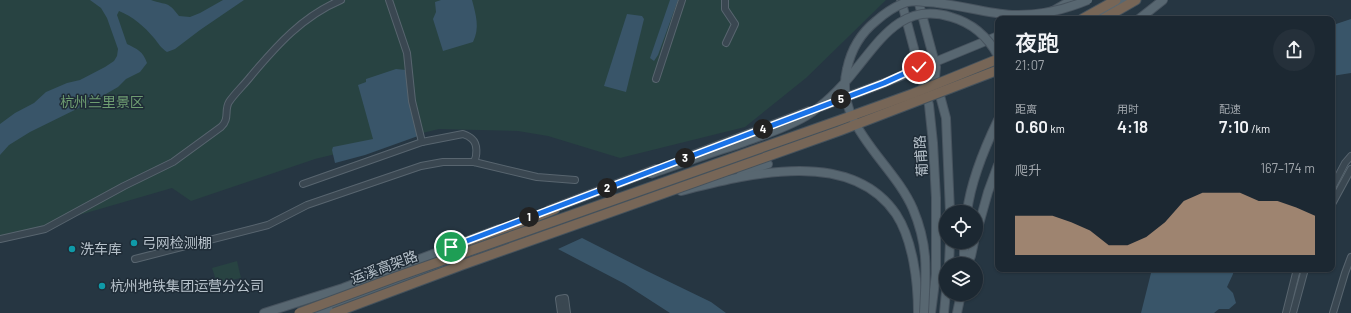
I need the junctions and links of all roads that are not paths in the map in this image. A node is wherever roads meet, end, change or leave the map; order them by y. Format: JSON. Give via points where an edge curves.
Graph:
{"nodes":[{"id":1,"x":341,"y":0,"type":"edge"},
{"id":2,"x":389,"y":0,"type":"edge"},
{"id":3,"x":682,"y":0,"type":"edge"},
{"id":4,"x":725,"y":0,"type":"edge"},
{"id":5,"x":901,"y":0,"type":"edge"},
{"id":6,"x":918,"y":0,"type":"edge"},
{"id":7,"x":1072,"y":0,"type":"edge"},
{"id":8,"x":1088,"y":0,"type":"edge"},
{"id":9,"x":1116,"y":0,"type":"edge"},
{"id":10,"x":1125,"y":0,"type":"edge"},
{"id":11,"x":1136,"y":0,"type":"edge"},
{"id":12,"x":1163,"y":0,"type":"edge"},
{"id":13,"x":1044,"y":16,"type":"edge"},
{"id":14,"x":1087,"y":16,"type":"edge"},
{"id":15,"x":1097,"y":16,"type":"edge"},
{"id":16,"x":1108,"y":16,"type":"edge"},
{"id":17,"x":1143,"y":16,"type":"edge"},
{"id":18,"x":995,"y":37,"type":"edge"},
{"id":19,"x":726,"y":43,"type":"dead end"},
{"id":20,"x":995,"y":50,"type":"edge"},
{"id":21,"x":995,"y":59,"type":"edge"},
{"id":22,"x":935,"y":61,"type":"junction"},
{"id":23,"x":995,"y":65,"type":"edge"},
{"id":24,"x":919,"y":67,"type":"junction"},
{"id":25,"x":995,"y":71,"type":"edge"},
{"id":26,"x":656,"y":79,"type":"dead end"},
{"id":27,"x":939,"y":89,"type":"junction"},
{"id":28,"x":926,"y":93,"type":"junction"},
{"id":29,"x":995,"y":126,"type":"edge"},
{"id":30,"x":422,"y":142,"type":"junction"},
{"id":31,"x":1351,"y":156,"type":"edge"},
{"id":32,"x":474,"y":162,"type":"junction"},
{"id":33,"x":768,"y":164,"type":"dead end"},
{"id":34,"x":1351,"y":169,"type":"edge"},
{"id":35,"x":995,"y":173,"type":"edge"},
{"id":36,"x":575,"y":180,"type":"dead end"},
{"id":37,"x":1335,"y":182,"type":"edge"},
{"id":38,"x":303,"y":184,"type":"dead end"},
{"id":39,"x":681,"y":191,"type":"junction"},
{"id":40,"x":1335,"y":198,"type":"edge"},
{"id":41,"x":950,"y":205,"type":"edge"},
{"id":42,"x":969,"y":205,"type":"edge"},
{"id":43,"x":555,"y":209,"type":"joint"},
{"id":44,"x":983,"y":210,"type":"edge"},
{"id":45,"x":565,"y":231,"type":"joint"},
{"id":46,"x":0,"y":240,"type":"edge"},
{"id":47,"x":1351,"y":257,"type":"edge"},
{"id":48,"x":136,"y":259,"type":"dead end"},
{"id":49,"x":1296,"y":272,"type":"edge"},
{"id":50,"x":1304,"y":272,"type":"edge"},
{"id":51,"x":396,"y":277,"type":"junction"},
{"id":52,"x":401,"y":288,"type":"junction"},
{"id":53,"x":945,"y":301,"type":"edge"},
{"id":54,"x":960,"y":301,"type":"edge"},
{"id":55,"x":264,"y":313,"type":"edge"},
{"id":56,"x":299,"y":313,"type":"edge"},
{"id":57,"x":318,"y":313,"type":"edge"},
{"id":58,"x":334,"y":313,"type":"edge"},
{"id":59,"x":562,"y":313,"type":"edge"},
{"id":60,"x":567,"y":313,"type":"edge"},
{"id":61,"x":918,"y":313,"type":"edge"},
{"id":62,"x":924,"y":313,"type":"edge"},
{"id":63,"x":931,"y":313,"type":"edge"},
{"id":64,"x":944,"y":313,"type":"edge"},
{"id":65,"x":957,"y":313,"type":"edge"},
{"id":66,"x":1286,"y":313,"type":"edge"},
{"id":67,"x":1293,"y":313,"type":"edge"},
{"id":68,"x":1333,"y":313,"type":"edge"}],
"edges":[{"from":1,"to":46,"type":"street","via":[[318,12],[287,35],[228,103],[226,123],[173,162],[45,229]]},
{"from":2,"to":30,"type":"street","via":[[407,53],[412,101]]},
{"from":3,"to":26,"type":"street"},
{"from":4,"to":19,"type":"street","via":[[725,9],[735,24]]},
{"from":5,"to":24,"type":"main road","name":"葡甫路"},
{"from":6,"to":22,"type":"main road","name":"葡甫路"},
{"from":7,"to":13,"type":"main road"},
{"from":8,"to":62,"type":"main road","bridge":true,"via":[[1059,10],[1029,15],[995,13],[935,2],[908,2],[896,7],[869,26],[857,43],[845,78],[847,101],[858,131],[898,183],[917,219],[924,242],[927,268]]},
{"from":9,"to":14,"type":"highway"},
{"from":10,"to":15,"type":"main road"},
{"from":11,"to":16,"type":"highway"},
{"from":12,"to":17,"type":"main road"},
{"from":18,"to":22,"type":"main road"},
{"from":20,"to":43,"type":"main road","bridge":true,"via":[[976,28],[965,22],[945,15],[921,13],[901,22],[882,37],[824,103],[798,121]]},
{"from":21,"to":51,"type":"highway","name":"运溪高架路","bridge":true,"via":[[912,94]]},
{"from":22,"to":24,"type":"main road"},
{"from":22,"to":27,"type":"main road","name":"葡甫路","via":[[935,77]]},
{"from":23,"to":27,"type":"main road"},
{"from":24,"to":28,"type":"main road","name":"葡甫路"},
{"from":24,"to":55,"type":"main road","via":[[884,83],[343,288]]},
{"from":25,"to":52,"type":"highway","name":"运溪高架路","bridge":true,"via":[[840,131]]},
{"from":27,"to":28,"type":"main road"},
{"from":27,"to":41,"type":"main road","name":"葡甫路","via":[[946,118]]},
{"from":28,"to":57,"type":"main road"},
{"from":28,"to":63,"type":"main road","name":"葡甫路","via":[[933,142],[936,198],[936,274]]},
{"from":29,"to":42,"type":"main road","via":[[979,164]]},
{"from":30,"to":32,"type":"street","via":[[463,134],[473,139],[476,157]]},
{"from":30,"to":38,"type":"street"},
{"from":31,"to":37,"type":"street"},
{"from":32,"to":36,"type":"street","via":[[537,176]]},
{"from":32,"to":48,"type":"street","via":[[443,162],[421,166],[307,205],[268,225]]},
{"from":33,"to":39,"type":"main road"},
{"from":34,"to":40,"type":"street"},
{"from":35,"to":44,"type":"main road"},
{"from":39,"to":45,"type":"main road","bridge":true},
{"from":39,"to":61,"type":"main road","via":[[751,175],[797,172],[824,172],[858,181],[878,195],[902,224],[912,258],[918,294]]},
{"from":43,"to":51,"type":"highway","bridge":true},
{"from":45,"to":52,"type":"highway","bridge":true},
{"from":47,"to":68,"type":"street"},
{"from":49,"to":66,"type":"street"},
{"from":50,"to":67,"type":"street"},
{"from":51,"to":56,"type":"highway","name":"运溪高架路","bridge":true},
{"from":52,"to":58,"type":"highway","name":"运溪高架路","bridge":true},
{"from":53,"to":64,"type":"main road"},
{"from":54,"to":65,"type":"main road"},
{"from":59,"to":60,"type":"street","via":[[559,299],[565,298]]}]}
